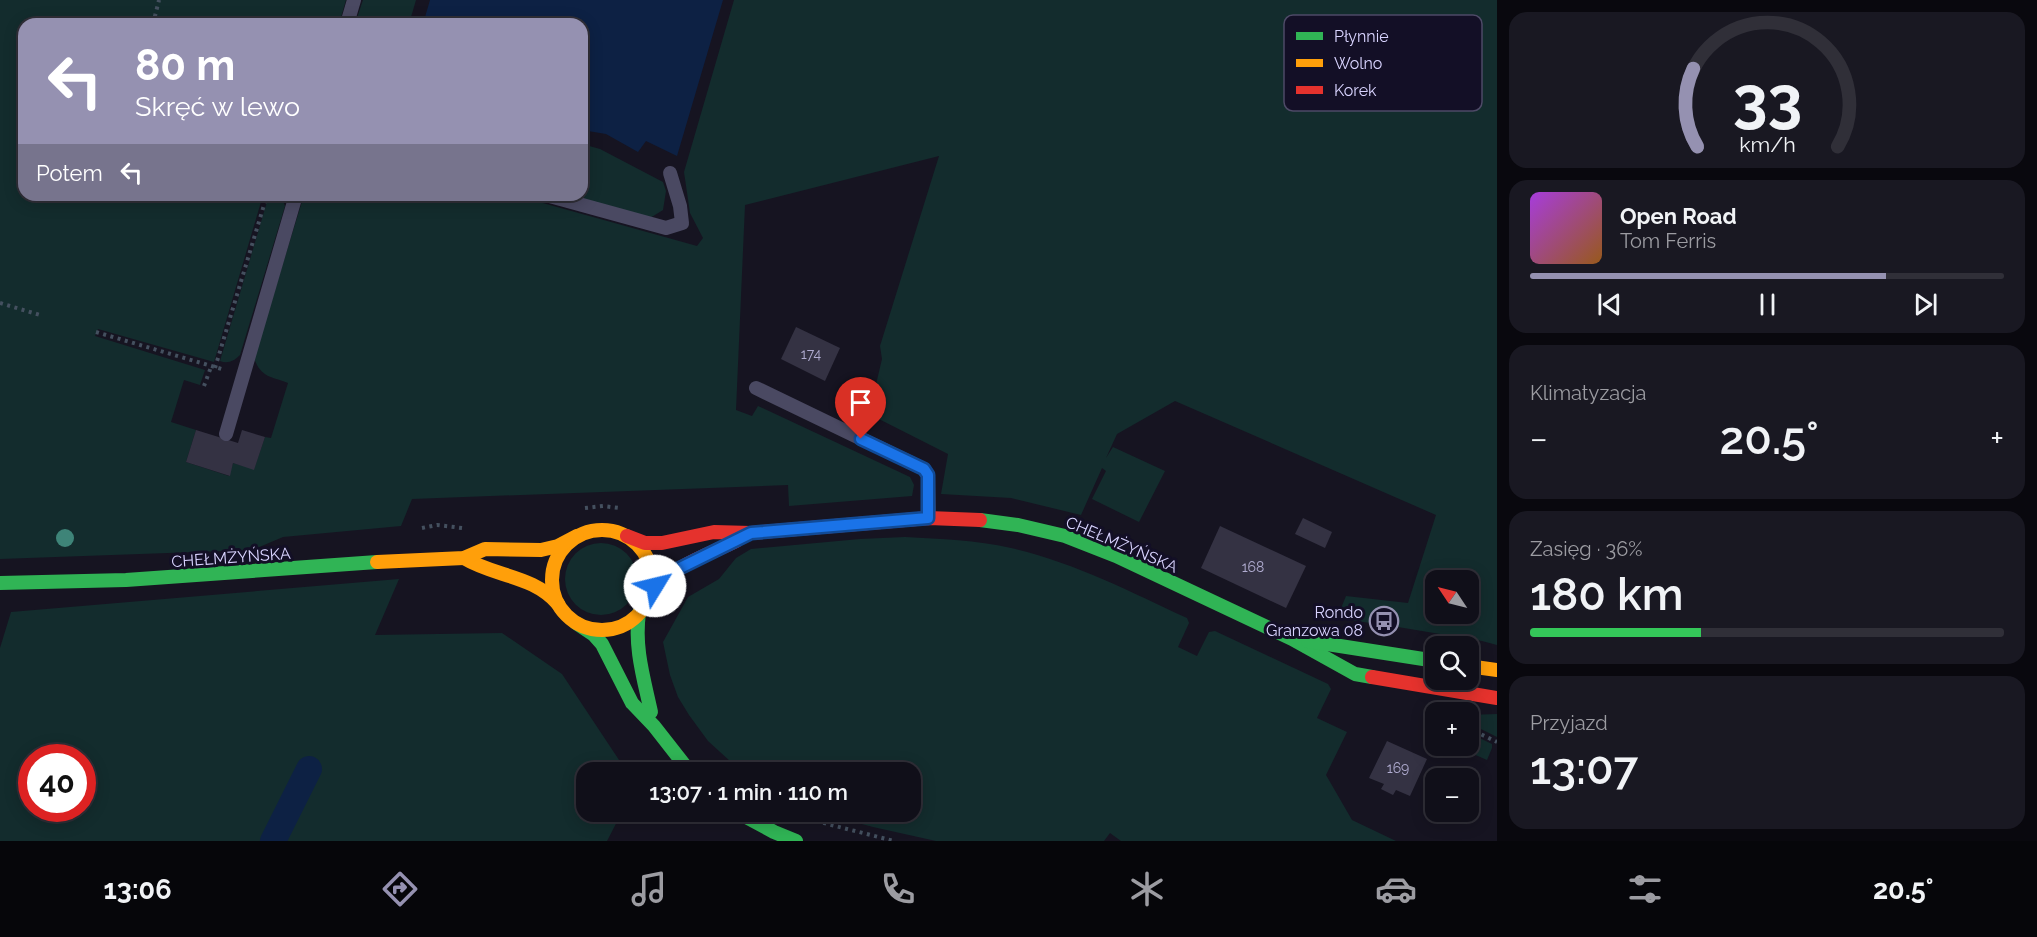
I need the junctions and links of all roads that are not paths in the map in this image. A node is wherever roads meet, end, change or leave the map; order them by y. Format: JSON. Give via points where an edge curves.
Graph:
{"nodes":[{"id":1,"x":354,"y":0,"type":"edge"},
{"id":2,"x":348,"y":18,"type":"edge"},
{"id":3,"x":670,"y":174,"type":"dead end"},
{"id":4,"x":294,"y":201,"type":"edge"},
{"id":5,"x":568,"y":201,"type":"edge"},
{"id":6,"x":756,"y":388,"type":"dead end"},
{"id":7,"x":226,"y":434,"type":"dead end"},
{"id":8,"x":928,"y":518,"type":"junction"},
{"id":9,"x":751,"y":533,"type":"junction"},
{"id":10,"x":577,"y":536,"type":"junction"},
{"id":11,"x":627,"y":536,"type":"junction"},
{"id":12,"x":464,"y":558,"type":"junction"},
{"id":13,"x":0,"y":583,"type":"edge"},
{"id":14,"x":650,"y":593,"type":"junction"},
{"id":15,"x":558,"y":604,"type":"junction"},
{"id":16,"x":639,"y":613,"type":"junction"},
{"id":17,"x":576,"y":623,"type":"junction"},
{"id":18,"x":1292,"y":639,"type":"junction"},
{"id":19,"x":1425,"y":659,"type":"edge"},
{"id":20,"x":1479,"y":668,"type":"edge"},
{"id":21,"x":1497,"y":670,"type":"edge"},
{"id":22,"x":1497,"y":698,"type":"edge"},
{"id":23,"x":654,"y":726,"type":"junction"},
{"id":24,"x":682,"y":762,"type":"edge"},
{"id":25,"x":755,"y":822,"type":"edge"},
{"id":26,"x":796,"y":841,"type":"edge"}],
"edges":[{"from":1,"to":2,"type":"lane"},
{"from":3,"to":5,"type":"lane","via":[[682,223],[666,228]]},
{"from":4,"to":7,"type":"lane"},
{"from":6,"to":8,"type":"lane","via":[[924,469],[928,475]]},
{"from":8,"to":9,"type":"street","name":"CHEŁMŻYŃSKA"},
{"from":8,"to":18,"type":"street","name":"CHEŁMŻYŃSKA","via":[[1003,522],[1073,539]]},
{"from":9,"to":11,"type":"street","name":"CHEŁMŻYŃSKA","via":[[714,532],[662,543],[645,543]]},
{"from":9,"to":14,"type":"street","name":"CHEŁMŻYŃSKA","via":[[674,571]]},
{"from":10,"to":11,"type":"street","via":[[602,529]]},
{"from":10,"to":12,"type":"street","name":"CHEŁMŻYŃSKA","via":[[548,549],[485,549]]},
{"from":10,"to":15,"type":"street","via":[[558,554],[553,566],[551,579]]},
{"from":11,"to":14,"type":"street","via":[[647,557]]},
{"from":12,"to":13,"type":"street","name":"CHEŁMŻYŃSKA","via":[[94,582]]},
{"from":12,"to":15,"type":"street","name":"CHEŁMŻYŃSKA","via":[[537,585]]},
{"from":14,"to":16,"type":"street"},
{"from":15,"to":17,"type":"street"},
{"from":16,"to":17,"type":"street","via":[[631,621],[609,629]]},
{"from":16,"to":23,"type":"street","via":[[636,643]]},
{"from":17,"to":23,"type":"street","via":[[602,644],[632,703]]},
{"from":18,"to":19,"type":"street","name":"CHEŁMŻYŃSKA"},
{"from":18,"to":22,"type":"street","name":"CHEŁMŻYŃSKA","via":[[1355,674]]},
{"from":20,"to":21,"type":"street"},
{"from":23,"to":24,"type":"street"},
{"from":25,"to":26,"type":"street"}]}
